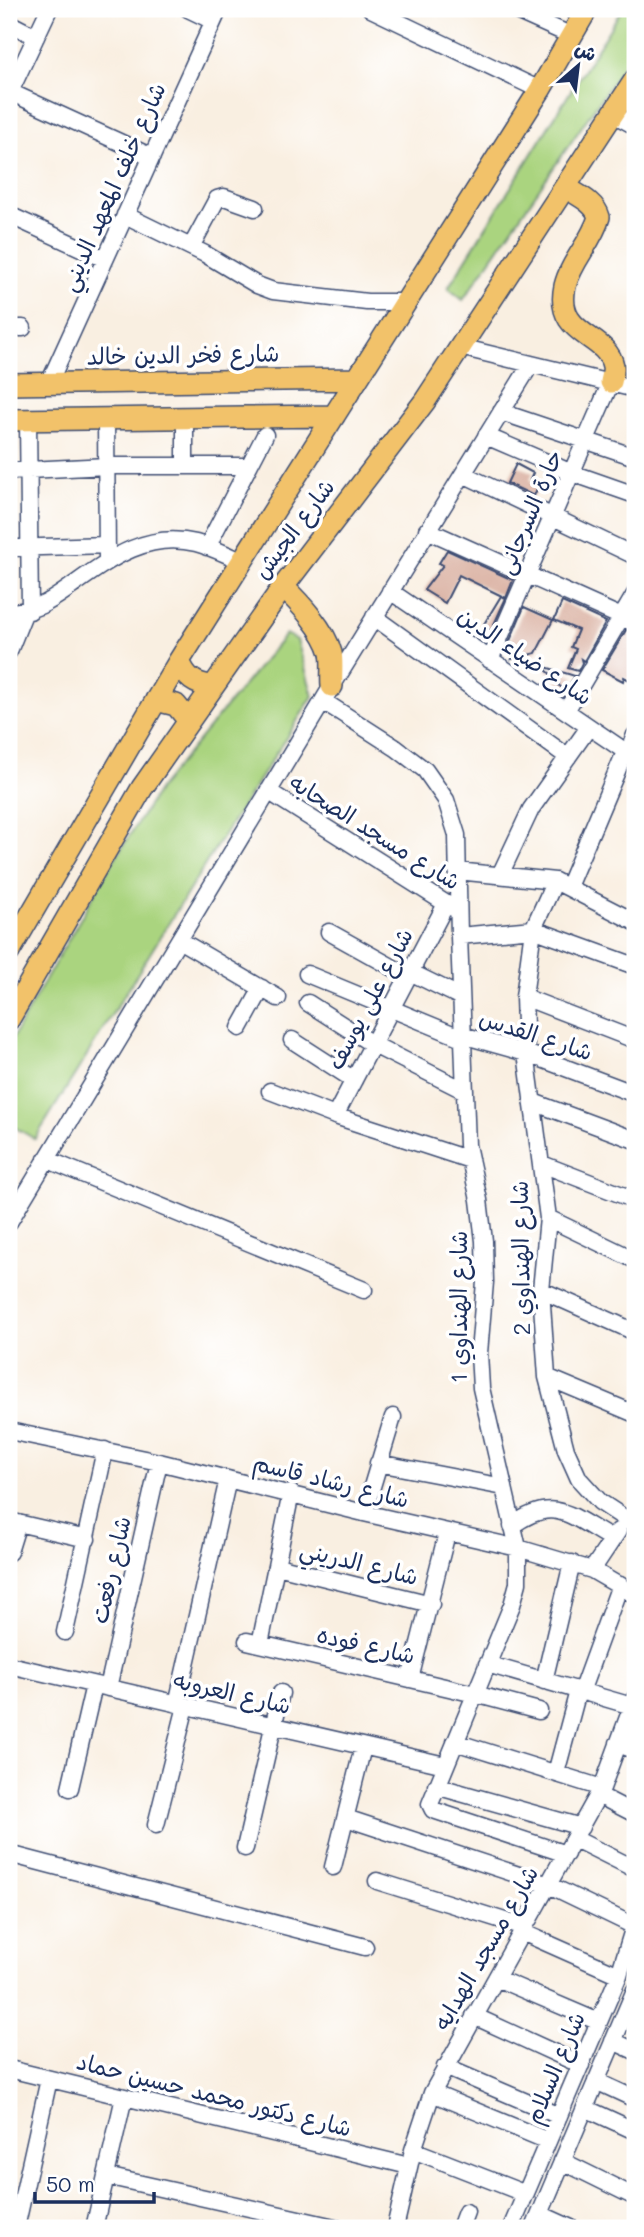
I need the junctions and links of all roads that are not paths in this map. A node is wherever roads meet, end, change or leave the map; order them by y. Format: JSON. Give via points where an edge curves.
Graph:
{"nodes":[{"id":1,"x":49,"y":9,"type":"edge"},
{"id":2,"x":188,"y":9,"type":"edge"},
{"id":3,"x":372,"y":9,"type":"edge"},
{"id":4,"x":512,"y":9,"type":"edge"},
{"id":5,"x":587,"y":9,"type":"edge"},
{"id":6,"x":216,"y":15,"type":"edge"},
{"id":7,"x":9,"y":23,"type":"edge"},
{"id":8,"x":572,"y":36,"type":"junction"},
{"id":9,"x":36,"y":37,"type":"junction"},
{"id":10,"x":635,"y":80,"type":"edge"},
{"id":11,"x":10,"y":87,"type":"edge"},
{"id":12,"x":540,"y":90,"type":"junction"},
{"id":13,"x":612,"y":114,"type":"junction"},
{"id":14,"x":635,"y":125,"type":"edge"},
{"id":15,"x":152,"y":157,"type":"junction"},
{"id":16,"x":565,"y":187,"type":"junction"},
{"id":17,"x":255,"y":208,"type":"dead end"},
{"id":18,"x":9,"y":215,"type":"edge"},
{"id":19,"x":125,"y":215,"type":"junction"},
{"id":20,"x":191,"y":247,"type":"junction"},
{"id":21,"x":105,"y":260,"type":"junction"},
{"id":22,"x":406,"y":302,"type":"junction"},
{"id":23,"x":460,"y":347,"type":"junction"},
{"id":24,"x":531,"y":364,"type":"junction"},
{"id":25,"x":357,"y":379,"type":"junction"},
{"id":26,"x":611,"y":382,"type":"junction"},
{"id":27,"x":49,"y":383,"type":"junction"},
{"id":28,"x":9,"y":384,"type":"edge"},
{"id":29,"x":635,"y":389,"type":"edge"},
{"id":30,"x":501,"y":412,"type":"junction"},
{"id":31,"x":334,"y":416,"type":"junction"},
{"id":32,"x":106,"y":418,"type":"junction"},
{"id":33,"x":185,"y":418,"type":"junction"},
{"id":34,"x":18,"y":419,"type":"edge"},
{"id":35,"x":265,"y":435,"type":"dead end"},
{"id":36,"x":486,"y":436,"type":"junction"},
{"id":37,"x":585,"y":442,"type":"junction"},
{"id":38,"x":635,"y":457,"type":"edge"},
{"id":39,"x":107,"y":466,"type":"junction"},
{"id":40,"x":185,"y":466,"type":"junction"},
{"id":41,"x":249,"y":466,"type":"junction"},
{"id":42,"x":29,"y":470,"type":"junction"},
{"id":43,"x":9,"y":471,"type":"edge"},
{"id":44,"x":572,"y":473,"type":"junction"},
{"id":45,"x":463,"y":474,"type":"junction"},
{"id":46,"x":635,"y":495,"type":"edge"},
{"id":47,"x":551,"y":516,"type":"junction"},
{"id":48,"x":428,"y":530,"type":"junction"},
{"id":49,"x":29,"y":547,"type":"junction"},
{"id":50,"x":207,"y":547,"type":"junction"},
{"id":51,"x":9,"y":548,"type":"edge"},
{"id":52,"x":107,"y":553,"type":"junction"},
{"id":53,"x":635,"y":556,"type":"edge"},
{"id":54,"x":242,"y":561,"type":"junction"},
{"id":55,"x":527,"y":576,"type":"junction"},
{"id":56,"x":283,"y":587,"type":"junction"},
{"id":57,"x":390,"y":591,"type":"junction"},
{"id":58,"x":635,"y":594,"type":"edge"},
{"id":59,"x":21,"y":611,"type":"edge"},
{"id":60,"x":374,"y":617,"type":"junction"},
{"id":61,"x":629,"y":620,"type":"edge"},
{"id":62,"x":9,"y":651,"type":"edge"},
{"id":63,"x":490,"y":660,"type":"junction"},
{"id":64,"x":179,"y":661,"type":"junction"},
{"id":65,"x":213,"y":686,"type":"junction"},
{"id":66,"x":327,"y":694,"type":"junction"},
{"id":67,"x":156,"y":700,"type":"junction"},
{"id":68,"x":566,"y":712,"type":"junction"},
{"id":69,"x":189,"y":721,"type":"junction"},
{"id":70,"x":589,"y":727,"type":"junction"},
{"id":71,"x":635,"y":735,"type":"edge"},
{"id":72,"x":629,"y":754,"type":"edge"},
{"id":73,"x":568,"y":757,"type":"junction"},
{"id":74,"x":268,"y":791,"type":"junction"},
{"id":75,"x":457,"y":871,"type":"junction"},
{"id":76,"x":500,"y":875,"type":"junction"},
{"id":77,"x":561,"y":884,"type":"junction"},
{"id":78,"x":452,"y":907,"type":"junction"},
{"id":79,"x":635,"y":922,"type":"edge"},
{"id":80,"x":533,"y":929,"type":"junction"},
{"id":81,"x":329,"y":932,"type":"dead end"},
{"id":82,"x":459,"y":936,"type":"junction"},
{"id":83,"x":179,"y":940,"type":"junction"},
{"id":84,"x":9,"y":952,"type":"edge"},
{"id":85,"x":635,"y":967,"type":"edge"},
{"id":86,"x":307,"y":974,"type":"dead end"},
{"id":87,"x":409,"y":974,"type":"junction"},
{"id":88,"x":262,"y":988,"type":"junction"},
{"id":89,"x":461,"y":997,"type":"junction"},
{"id":90,"x":524,"y":997,"type":"junction"},
{"id":91,"x":278,"y":998,"type":"dead end"},
{"id":92,"x":308,"y":1003,"type":"dead end"},
{"id":93,"x":391,"y":1009,"type":"junction"},
{"id":94,"x":9,"y":1019,"type":"edge"},
{"id":95,"x":240,"y":1028,"type":"dead end"},
{"id":96,"x":462,"y":1036,"type":"junction"},
{"id":97,"x":292,"y":1040,"type":"dead end"},
{"id":98,"x":635,"y":1040,"type":"edge"},
{"id":99,"x":372,"y":1044,"type":"junction"},
{"id":100,"x":526,"y":1053,"type":"junction"},
{"id":101,"x":354,"y":1080,"type":"junction"},
{"id":102,"x":270,"y":1091,"type":"dead end"},
{"id":103,"x":465,"y":1091,"type":"junction"},
{"id":104,"x":635,"y":1094,"type":"edge"},
{"id":105,"x":533,"y":1102,"type":"junction"},
{"id":106,"x":335,"y":1116,"type":"junction"},
{"id":107,"x":635,"y":1140,"type":"edge"},
{"id":108,"x":46,"y":1159,"type":"junction"},
{"id":109,"x":470,"y":1160,"type":"junction"},
{"id":110,"x":542,"y":1164,"type":"junction"},
{"id":111,"x":635,"y":1200,"type":"edge"},
{"id":112,"x":548,"y":1218,"type":"junction"},
{"id":113,"x":9,"y":1222,"type":"edge"},
{"id":114,"x":635,"y":1260,"type":"edge"},
{"id":115,"x":363,"y":1290,"type":"dead end"},
{"id":116,"x":541,"y":1290,"type":"junction"},
{"id":117,"x":635,"y":1332,"type":"edge"},
{"id":118,"x":547,"y":1377,"type":"junction"},
{"id":119,"x":635,"y":1414,"type":"edge"},
{"id":120,"x":393,"y":1417,"type":"dead end"},
{"id":121,"x":9,"y":1431,"type":"edge"},
{"id":122,"x":105,"y":1450,"type":"junction"},
{"id":123,"x":159,"y":1462,"type":"junction"},
{"id":124,"x":378,"y":1462,"type":"junction"},
{"id":125,"x":228,"y":1479,"type":"junction"},
{"id":126,"x":504,"y":1487,"type":"junction"},
{"id":127,"x":290,"y":1493,"type":"junction"},
{"id":128,"x":364,"y":1513,"type":"junction"},
{"id":129,"x":13,"y":1522,"type":"edge"},
{"id":130,"x":630,"y":1522,"type":"edge"},
{"id":131,"x":512,"y":1527,"type":"junction"},
{"id":132,"x":447,"y":1533,"type":"junction"},
{"id":133,"x":87,"y":1539,"type":"junction"},
{"id":134,"x":612,"y":1539,"type":"junction"},
{"id":135,"x":518,"y":1548,"type":"junction"},
{"id":136,"x":9,"y":1552,"type":"edge"},
{"id":137,"x":572,"y":1563,"type":"junction"},
{"id":138,"x":277,"y":1566,"type":"junction"},
{"id":139,"x":592,"y":1570,"type":"junction"},
{"id":140,"x":620,"y":1585,"type":"junction"},
{"id":141,"x":635,"y":1595,"type":"edge"},
{"id":142,"x":431,"y":1604,"type":"junction"},
{"id":143,"x":65,"y":1632,"type":"dead end"},
{"id":144,"x":487,"y":1664,"type":"junction"},
{"id":145,"x":9,"y":1665,"type":"edge"},
{"id":146,"x":410,"y":1679,"type":"junction"},
{"id":147,"x":544,"y":1681,"type":"junction"},
{"id":148,"x":101,"y":1686,"type":"junction"},
{"id":149,"x":579,"y":1691,"type":"junction"},
{"id":150,"x":281,"y":1693,"type":"dead end"},
{"id":151,"x":475,"y":1694,"type":"junction"},
{"id":152,"x":634,"y":1702,"type":"edge"},
{"id":153,"x":181,"y":1705,"type":"junction"},
{"id":154,"x":539,"y":1711,"type":"dead end"},
{"id":155,"x":273,"y":1726,"type":"junction"},
{"id":156,"x":455,"y":1742,"type":"junction"},
{"id":157,"x":618,"y":1743,"type":"junction"},
{"id":158,"x":363,"y":1746,"type":"junction"},
{"id":159,"x":635,"y":1751,"type":"edge"},
{"id":160,"x":445,"y":1765,"type":"junction"},
{"id":161,"x":556,"y":1773,"type":"junction"},
{"id":162,"x":436,"y":1786,"type":"junction"},
{"id":163,"x":70,"y":1788,"type":"dead end"},
{"id":164,"x":600,"y":1791,"type":"junction"},
{"id":165,"x":635,"y":1814,"type":"edge"},
{"id":166,"x":346,"y":1818,"type":"junction"},
{"id":167,"x":156,"y":1825,"type":"dead end"},
{"id":168,"x":578,"y":1833,"type":"junction"},
{"id":169,"x":244,"y":1848,"type":"dead end"},
{"id":170,"x":9,"y":1854,"type":"edge"},
{"id":171,"x":566,"y":1854,"type":"junction"},
{"id":172,"x":334,"y":1867,"type":"dead end"},
{"id":173,"x":635,"y":1869,"type":"edge"},
{"id":174,"x":377,"y":1881,"type":"dead end"},
{"id":175,"x":549,"y":1885,"type":"junction"},
{"id":176,"x":635,"y":1925,"type":"edge"},
{"id":177,"x":523,"y":1929,"type":"junction"},
{"id":178,"x":365,"y":1947,"type":"dead end"},
{"id":179,"x":619,"y":1975,"type":"junction"},
{"id":180,"x":496,"y":1978,"type":"junction"},
{"id":181,"x":635,"y":1990,"type":"edge"},
{"id":182,"x":474,"y":2016,"type":"junction"},
{"id":183,"x":599,"y":2022,"type":"junction"},
{"id":184,"x":613,"y":2041,"type":"junction"},
{"id":185,"x":635,"y":2051,"type":"edge"},
{"id":186,"x":581,"y":2065,"type":"junction"},
{"id":187,"x":445,"y":2067,"type":"junction"},
{"id":188,"x":9,"y":2069,"type":"edge"},
{"id":189,"x":50,"y":2079,"type":"junction"},
{"id":190,"x":596,"y":2081,"type":"junction"},
{"id":191,"x":432,"y":2094,"type":"junction"},
{"id":192,"x":124,"y":2097,"type":"junction"},
{"id":193,"x":635,"y":2099,"type":"edge"},
{"id":194,"x":585,"y":2108,"type":"junction"},
{"id":195,"x":559,"y":2116,"type":"junction"},
{"id":196,"x":635,"y":2131,"type":"edge"},
{"id":197,"x":548,"y":2141,"type":"junction"},
{"id":198,"x":411,"y":2158,"type":"junction"},
{"id":199,"x":562,"y":2161,"type":"junction"},
{"id":200,"x":106,"y":2176,"type":"junction"},
{"id":201,"x":526,"y":2194,"type":"junction"},
{"id":202,"x":635,"y":2197,"type":"edge"},
{"id":203,"x":466,"y":2212,"type":"dead end"},
{"id":204,"x":537,"y":2221,"type":"edge"},
{"id":205,"x":16,"y":2228,"type":"edge"},
{"id":206,"x":93,"y":2228,"type":"edge"},
{"id":207,"x":340,"y":2228,"type":"edge"},
{"id":208,"x":395,"y":2228,"type":"edge"},
{"id":209,"x":460,"y":2228,"type":"edge"},
{"id":210,"x":511,"y":2228,"type":"edge"},
{"id":211,"x":571,"y":2228,"type":"edge"}],
"edges":[{"from":1,"to":9,"type":"street"},
{"from":2,"to":6,"type":"street"},
{"from":3,"to":12,"type":"street"},
{"from":4,"to":8,"type":"street"},
{"from":5,"to":8,"type":"main road","name":"شارع الجيش"},
{"from":6,"to":15,"type":"street","name":"شارع خلف المعهد الديني"},
{"from":7,"to":9,"type":"street"},
{"from":8,"to":12,"type":"main road","name":"شارع الجيش"},
{"from":9,"to":11,"type":"street"},
{"from":10,"to":13,"type":"main road","name":"شارع الجيش"},
{"from":11,"to":15,"type":"street"},
{"from":12,"to":22,"type":"main road","name":"شارع الجيش"},
{"from":13,"to":14,"type":"street"},
{"from":13,"to":16,"type":"main road","name":"شارع الجيش"},
{"from":15,"to":19,"type":"street","name":"شارع خلف المعهد الديني"},
{"from":16,"to":23,"type":"main road","name":"شارع الجيش"},
{"from":16,"to":26,"type":"main road","via":[[592,205],[599,217],[565,286],[565,308],[576,329],[607,352],[613,367]]},
{"from":17,"to":20,"type":"street","via":[[224,197],[217,199]]},
{"from":18,"to":21,"type":"street"},
{"from":19,"to":20,"type":"street"},
{"from":19,"to":21,"type":"street","name":"شارع خلف المعهد الديني"},
{"from":20,"to":22,"type":"street","via":[[272,291]]},
{"from":21,"to":27,"type":"street","name":"شارع خلف المعهد الديني"},
{"from":22,"to":25,"type":"main road","name":"شارع الجيش"},
{"from":23,"to":24,"type":"street"},
{"from":23,"to":56,"type":"main road","name":"شارع الجيش","via":[[425,401]]},
{"from":24,"to":26,"type":"street"},
{"from":24,"to":30,"type":"street"},
{"from":25,"to":27,"type":"main road","name":"شارع فخر الدين خالد"},
{"from":25,"to":31,"type":"main road","name":"شارع الجيش"},
{"from":26,"to":29,"type":"street"},
{"from":26,"to":37,"type":"street","name":"حارة السرجانى"},
{"from":27,"to":28,"type":"main road","name":"شارع فخر الدين خالد"},
{"from":30,"to":36,"type":"street"},
{"from":30,"to":37,"type":"street"},
{"from":31,"to":33,"type":"main road"},
{"from":31,"to":54,"type":"main road","name":"شارع الجيش"},
{"from":32,"to":33,"type":"main road"},
{"from":32,"to":34,"type":"main road"},
{"from":32,"to":39,"type":"street"},
{"from":33,"to":40,"type":"street"},
{"from":34,"to":42,"type":"street"},
{"from":35,"to":41,"type":"street"},
{"from":36,"to":44,"type":"street"},
{"from":36,"to":45,"type":"street"},
{"from":37,"to":38,"type":"street"},
{"from":37,"to":44,"type":"street","name":"حارة السرجانى"},
{"from":39,"to":40,"type":"street"},
{"from":39,"to":42,"type":"street"},
{"from":39,"to":52,"type":"street"},
{"from":40,"to":41,"type":"street"},
{"from":41,"to":50,"type":"street"},
{"from":42,"to":43,"type":"street"},
{"from":42,"to":49,"type":"street"},
{"from":44,"to":46,"type":"street"},
{"from":44,"to":47,"type":"street","name":"حارة السرجانى"},
{"from":45,"to":47,"type":"street"},
{"from":45,"to":48,"type":"street"},
{"from":47,"to":53,"type":"street"},
{"from":47,"to":55,"type":"street","name":"حارة السرجانى"},
{"from":48,"to":55,"type":"street"},
{"from":48,"to":57,"type":"street"},
{"from":49,"to":51,"type":"street"},
{"from":49,"to":52,"type":"street"},
{"from":49,"to":59,"type":"street"},
{"from":50,"to":52,"type":"street","via":[[173,540]]},
{"from":50,"to":54,"type":"street"},
{"from":52,"to":59,"type":"street","via":[[49,602]]},
{"from":54,"to":64,"type":"main road","name":"شارع الجيش"},
{"from":55,"to":61,"type":"street"},
{"from":55,"to":63,"type":"street","name":"حارة السرجانى"},
{"from":56,"to":65,"type":"main road","name":"شارع الجيش"},
{"from":56,"to":66,"type":"main road","via":[[302,606],[331,654]]},
{"from":57,"to":60,"type":"street"},
{"from":57,"to":63,"type":"street","name":"شارع ضياء الدين"},
{"from":58,"to":61,"type":"street"},
{"from":59,"to":62,"type":"street"},
{"from":60,"to":66,"type":"street"},
{"from":60,"to":73,"type":"street"},
{"from":61,"to":68,"type":"street"},
{"from":63,"to":68,"type":"street","name":"شارع ضياء الدين"},
{"from":64,"to":65,"type":"main road","via":[[191,681]]},
{"from":64,"to":67,"type":"main road","name":"شارع الجيش"},
{"from":65,"to":69,"type":"main road","name":"شارع الجيش"},
{"from":66,"to":74,"type":"street"},
{"from":66,"to":75,"type":"street","name":"شارع الهنداوي 1","via":[[425,770],[446,800],[457,835]]},
{"from":67,"to":69,"type":"main road","via":[[176,705]]},
{"from":67,"to":84,"type":"main road","name":"شارع الجيش"},
{"from":68,"to":70,"type":"street","name":"شارع ضياء الدين"},
{"from":69,"to":94,"type":"main road","name":"شارع الجيش","via":[[142,788]]},
{"from":70,"to":72,"type":"street","name":"شارع ضياء الدين"},
{"from":70,"to":73,"type":"street"},
{"from":71,"to":72,"type":"street","name":"شارع الهنداوي 2"},
{"from":72,"to":77,"type":"street","name":"شارع الهنداوي 2"},
{"from":73,"to":76,"type":"street","via":[[531,809]]},
{"from":74,"to":78,"type":"street","name":"شارع مسجد الصحابه"},
{"from":74,"to":83,"type":"street"},
{"from":75,"to":76,"type":"street"},
{"from":75,"to":78,"type":"street","name":"شارع الهنداوي 1"},
{"from":76,"to":77,"type":"street"},
{"from":77,"to":79,"type":"street"},
{"from":77,"to":80,"type":"street","name":"شارع الهنداوي 2"},
{"from":78,"to":82,"type":"street","name":"شارع الهنداوي 1"},
{"from":78,"to":87,"type":"street","name":"شارع على يوسف"},
{"from":80,"to":82,"type":"street"},
{"from":80,"to":85,"type":"street"},
{"from":80,"to":90,"type":"street","name":"شارع الهنداوي 2"},
{"from":81,"to":87,"type":"street"},
{"from":82,"to":89,"type":"street","name":"شارع الهنداوي 1"},
{"from":83,"to":88,"type":"street"},
{"from":83,"to":108,"type":"street"},
{"from":86,"to":93,"type":"street","name":"شارع القدس"},
{"from":87,"to":89,"type":"street"},
{"from":87,"to":93,"type":"street","name":"شارع على يوسف"},
{"from":88,"to":91,"type":"street"},
{"from":88,"to":95,"type":"street"},
{"from":89,"to":96,"type":"street","name":"شارع الهنداوي 1"},
{"from":90,"to":98,"type":"street"},
{"from":90,"to":100,"type":"street","name":"شارع الهنداوي 2"},
{"from":92,"to":99,"type":"street"},
{"from":93,"to":96,"type":"street","name":"شارع القدس"},
{"from":93,"to":99,"type":"street","name":"شارع على يوسف"},
{"from":96,"to":100,"type":"street","name":"شارع القدس"},
{"from":96,"to":103,"type":"street","name":"شارع الهنداوي 1"},
{"from":97,"to":101,"type":"street"},
{"from":99,"to":101,"type":"street","name":"شارع على يوسف"},
{"from":99,"to":103,"type":"street"},
{"from":100,"to":104,"type":"street","name":"شارع القدس"},
{"from":100,"to":105,"type":"street","name":"شارع الهنداوي 2"},
{"from":101,"to":106,"type":"street","name":"شارع على يوسف"},
{"from":102,"to":106,"type":"street"},
{"from":103,"to":109,"type":"street","name":"شارع الهنداوي 1"},
{"from":105,"to":107,"type":"street"},
{"from":105,"to":110,"type":"street","name":"شارع الهنداوي 2"},
{"from":106,"to":109,"type":"street"},
{"from":108,"to":113,"type":"street"},
{"from":108,"to":115,"type":"street"},
{"from":109,"to":126,"type":"street","name":"شارع الهنداوي 1","via":[[484,1241],[481,1388]]},
{"from":110,"to":111,"type":"street"},
{"from":110,"to":112,"type":"street","name":"شارع الهنداوي 2"},
{"from":112,"to":114,"type":"street"},
{"from":112,"to":116,"type":"street","name":"شارع الهنداوي 2"},
{"from":116,"to":117,"type":"street"},
{"from":116,"to":118,"type":"street","name":"شارع الهنداوي 2"},
{"from":118,"to":119,"type":"street"},
{"from":118,"to":130,"type":"street","name":"شارع الهنداوي 2","via":[[566,1450],[579,1479],[600,1502]]},
{"from":120,"to":124,"type":"street"},
{"from":121,"to":122,"type":"street","name":"شارع رشاد قاسم"},
{"from":122,"to":123,"type":"street","name":"شارع رشاد قاسم"},
{"from":122,"to":133,"type":"street"},
{"from":123,"to":125,"type":"street","name":"شارع رشاد قاسم"},
{"from":123,"to":148,"type":"street","name":"شارع رفعت"},
{"from":124,"to":126,"type":"street"},
{"from":124,"to":128,"type":"street"},
{"from":125,"to":127,"type":"street","name":"شارع رشاد قاسم"},
{"from":125,"to":153,"type":"street"},
{"from":126,"to":131,"type":"street","name":"شارع الهنداوي 1"},
{"from":127,"to":128,"type":"street","name":"شارع رشاد قاسم"},
{"from":127,"to":138,"type":"street"},
{"from":128,"to":132,"type":"street","name":"شارع رشاد قاسم"},
{"from":129,"to":133,"type":"street"},
{"from":129,"to":136,"type":"street"},
{"from":130,"to":134,"type":"street"},
{"from":131,"to":134,"type":"street","via":[[528,1514],[554,1510]]},
{"from":131,"to":135,"type":"street","name":"شارع الهنداوي 1"},
{"from":132,"to":135,"type":"street","name":"شارع رشاد قاسم"},
{"from":132,"to":142,"type":"street"},
{"from":133,"to":143,"type":"street"},
{"from":134,"to":139,"type":"street"},
{"from":135,"to":137,"type":"street","name":"شارع رشاد قاسم"},
{"from":135,"to":144,"type":"street","name":"شارع الهنداوي 1","via":[[518,1583]]},
{"from":137,"to":139,"type":"street","name":"شارع رشاد قاسم"},
{"from":137,"to":147,"type":"street"},
{"from":138,"to":142,"type":"street","name":"شارع الدريني"},
{"from":138,"to":146,"type":"street","name":"شارع فوده","via":[[253,1643]]},
{"from":139,"to":140,"type":"street","name":"شارع رشاد قاسم"},
{"from":140,"to":141,"type":"street","name":"شارع رشاد قاسم"},
{"from":140,"to":149,"type":"street"},
{"from":142,"to":146,"type":"street"},
{"from":144,"to":147,"type":"street"},
{"from":144,"to":151,"type":"street","name":"شارع الهنداوي 1"},
{"from":145,"to":148,"type":"street","name":"شارع العروبه"},
{"from":146,"to":151,"type":"street","name":"شارع فوده"},
{"from":147,"to":149,"type":"street"},
{"from":148,"to":153,"type":"street","name":"شارع العروبه"},
{"from":148,"to":163,"type":"street","name":"شارع رفعت"},
{"from":149,"to":152,"type":"street"},
{"from":149,"to":161,"type":"street"},
{"from":150,"to":155,"type":"street"},
{"from":151,"to":154,"type":"street","name":"شارع فوده"},
{"from":151,"to":156,"type":"street","name":"شارع الهنداوي 1"},
{"from":152,"to":157,"type":"street","name":"شارع مسجد الهدايه"},
{"from":153,"to":155,"type":"street","name":"شارع العروبه"},
{"from":153,"to":167,"type":"street"},
{"from":155,"to":158,"type":"street","name":"شارع العروبه"},
{"from":155,"to":169,"type":"street"},
{"from":156,"to":160,"type":"street","name":"شارع الهنداوي 1"},
{"from":156,"to":161,"type":"street"},
{"from":157,"to":159,"type":"street"},
{"from":157,"to":164,"type":"street","name":"شارع مسجد الهدايه"},
{"from":158,"to":160,"type":"street","name":"شارع العروبه"},
{"from":158,"to":166,"type":"street"},
{"from":160,"to":162,"type":"street","name":"شارع الهنداوي 1"},
{"from":161,"to":164,"type":"street"},
{"from":162,"to":168,"type":"street"},
{"from":162,"to":171,"type":"street","name":"شارع الهنداوي 1","via":[[430,1801],[436,1812]]},
{"from":164,"to":165,"type":"street"},
{"from":164,"to":168,"type":"street","name":"شارع مسجد الهدايه"},
{"from":166,"to":172,"type":"street"},
{"from":166,"to":175,"type":"street"},
{"from":168,"to":171,"type":"street","name":"شارع مسجد الهدايه"},
{"from":168,"to":173,"type":"street"},
{"from":170,"to":178,"type":"street"},
{"from":171,"to":175,"type":"street","name":"شارع مسجد الهدايه"},
{"from":174,"to":177,"type":"street"},
{"from":175,"to":176,"type":"street"},
{"from":175,"to":177,"type":"street","name":"شارع مسجد الهدايه"},
{"from":176,"to":179,"type":"street","name":"شارع السلام"},
{"from":177,"to":179,"type":"street"},
{"from":177,"to":180,"type":"street","name":"شارع مسجد الهدايه"},
{"from":179,"to":183,"type":"street","name":"شارع السلام"},
{"from":180,"to":182,"type":"street","name":"شارع مسجد الهدايه"},
{"from":180,"to":183,"type":"street"},
{"from":181,"to":184,"type":"street","name":"شارع السلام"},
{"from":182,"to":186,"type":"street"},
{"from":182,"to":187,"type":"street","name":"شارع مسجد الهدايه"},
{"from":183,"to":186,"type":"street","name":"شارع السلام"},
{"from":184,"to":185,"type":"street"},
{"from":184,"to":190,"type":"street","name":"شارع السلام"},
{"from":186,"to":195,"type":"street","name":"شارع السلام"},
{"from":187,"to":191,"type":"street","name":"شارع مسجد الهدايه"},
{"from":187,"to":195,"type":"street"},
{"from":188,"to":189,"type":"street","name":"شارع دكتور محمد حسين حماد"},
{"from":189,"to":192,"type":"street","name":"شارع دكتور محمد حسين حماد"},
{"from":189,"to":205,"type":"street"},
{"from":190,"to":193,"type":"street"},
{"from":190,"to":194,"type":"street","name":"شارع السلام"},
{"from":191,"to":197,"type":"street"},
{"from":191,"to":198,"type":"street","name":"شارع مسجد الهدايه"},
{"from":192,"to":198,"type":"street","name":"شارع دكتور محمد حسين حماد"},
{"from":192,"to":200,"type":"street"},
{"from":194,"to":196,"type":"street"},
{"from":194,"to":199,"type":"street","name":"شارع السلام"},
{"from":195,"to":197,"type":"street","name":"شارع السلام"},
{"from":197,"to":201,"type":"street","name":"شارع السلام"},
{"from":198,"to":201,"type":"street","name":"شارع دكتور محمد حسين حماد"},
{"from":198,"to":208,"type":"street","name":"شارع مسجد الهدايه"},
{"from":199,"to":202,"type":"street"},
{"from":199,"to":204,"type":"street","name":"شارع السلام"},
{"from":200,"to":206,"type":"street"},
{"from":200,"to":207,"type":"street"},
{"from":201,"to":210,"type":"street","name":"شارع السلام"},
{"from":203,"to":209,"type":"street"},
{"from":204,"to":211,"type":"street"}]}
